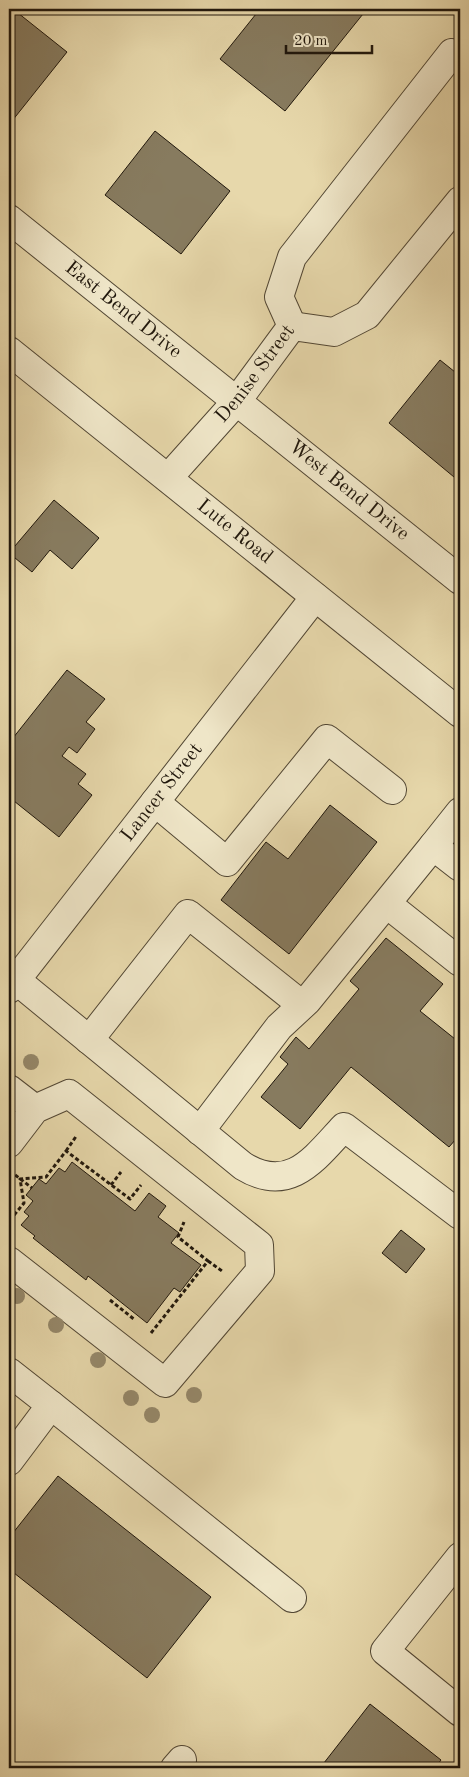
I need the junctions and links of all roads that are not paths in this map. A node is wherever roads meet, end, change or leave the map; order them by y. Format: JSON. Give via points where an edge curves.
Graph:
{"nodes":[{"id":1,"x":452,"y":53,"type":"dead end"},
{"id":2,"x":460,"y":201,"type":"edge"},
{"id":3,"x":9,"y":219,"type":"edge"},
{"id":4,"x":292,"y":326,"type":"junction"},
{"id":5,"x":9,"y":351,"type":"edge"},
{"id":6,"x":236,"y":402,"type":"junction"},
{"id":7,"x":168,"y":478,"type":"junction"},
{"id":8,"x":460,"y":580,"type":"edge"},
{"id":9,"x":315,"y":597,"type":"junction"},
{"id":10,"x":460,"y":713,"type":"edge"},
{"id":11,"x":392,"y":790,"type":"dead end"},
{"id":12,"x":155,"y":802,"type":"junction"},
{"id":13,"x":460,"y":812,"type":"edge"},
{"id":14,"x":434,"y":846,"type":"junction"},
{"id":15,"x":460,"y":867,"type":"edge"},
{"id":16,"x":387,"y":904,"type":"junction"},
{"id":17,"x":460,"y":962,"type":"edge"},
{"id":18,"x":12,"y":984,"type":"edge"},
{"id":19,"x":302,"y":1005,"type":"junction"},
{"id":20,"x":89,"y":1040,"type":"junction"},
{"id":21,"x":9,"y":1089,"type":"edge"},
{"id":22,"x":35,"y":1110,"type":"junction"},
{"id":23,"x":200,"y":1131,"type":"junction"},
{"id":24,"x":9,"y":1143,"type":"edge"},
{"id":25,"x":460,"y":1215,"type":"edge"},
{"id":26,"x":9,"y":1261,"type":"edge"},
{"id":27,"x":9,"y":1372,"type":"edge"},
{"id":28,"x":51,"y":1405,"type":"junction"},
{"id":29,"x":9,"y":1461,"type":"edge"},
{"id":30,"x":460,"y":1557,"type":"edge"},
{"id":31,"x":292,"y":1598,"type":"dead end"},
{"id":32,"x":460,"y":1712,"type":"edge"}],
"edges":[{"from":1,"to":4,"type":"street","via":[[292,257],[279,297]]},
{"from":2,"to":4,"type":"street","name":"Denise Street","via":[[367,315],[334,332]]},
{"from":3,"to":6,"type":"street","name":"East Bend Drive"},
{"from":4,"to":6,"type":"street","name":"Denise Street"},
{"from":5,"to":7,"type":"street","name":"Lute Road"},
{"from":6,"to":7,"type":"street","name":"Denise Street"},
{"from":6,"to":8,"type":"street","name":"West Bend Drive"},
{"from":7,"to":9,"type":"street","name":"Lute Road"},
{"from":9,"to":10,"type":"street","name":"Lute Road"},
{"from":9,"to":12,"type":"street","name":"Lancer Street"},
{"from":11,"to":12,"type":"street","via":[[326,739],[227,862]]},
{"from":12,"to":18,"type":"street","name":"Lancer Street"},
{"from":13,"to":14,"type":"street"},
{"from":14,"to":15,"type":"street"},
{"from":14,"to":16,"type":"street"},
{"from":16,"to":17,"type":"street"},
{"from":16,"to":19,"type":"street"},
{"from":18,"to":20,"type":"street"},
{"from":19,"to":20,"type":"street","via":[[188,914]]},
{"from":19,"to":23,"type":"street","via":[[279,1028]]},
{"from":20,"to":23,"type":"street"},
{"from":21,"to":22,"type":"street"},
{"from":22,"to":24,"type":"street"},
{"from":22,"to":26,"type":"street","via":[[69,1094],[259,1244],[260,1271],[165,1383]]},
{"from":23,"to":25,"type":"street","via":[[256,1174],[274,1176],[290,1174],[308,1165],[344,1127]]},
{"from":27,"to":28,"type":"street"},
{"from":28,"to":29,"type":"street"},
{"from":28,"to":31,"type":"street"},
{"from":30,"to":32,"type":"street","via":[[386,1651]]}]}
